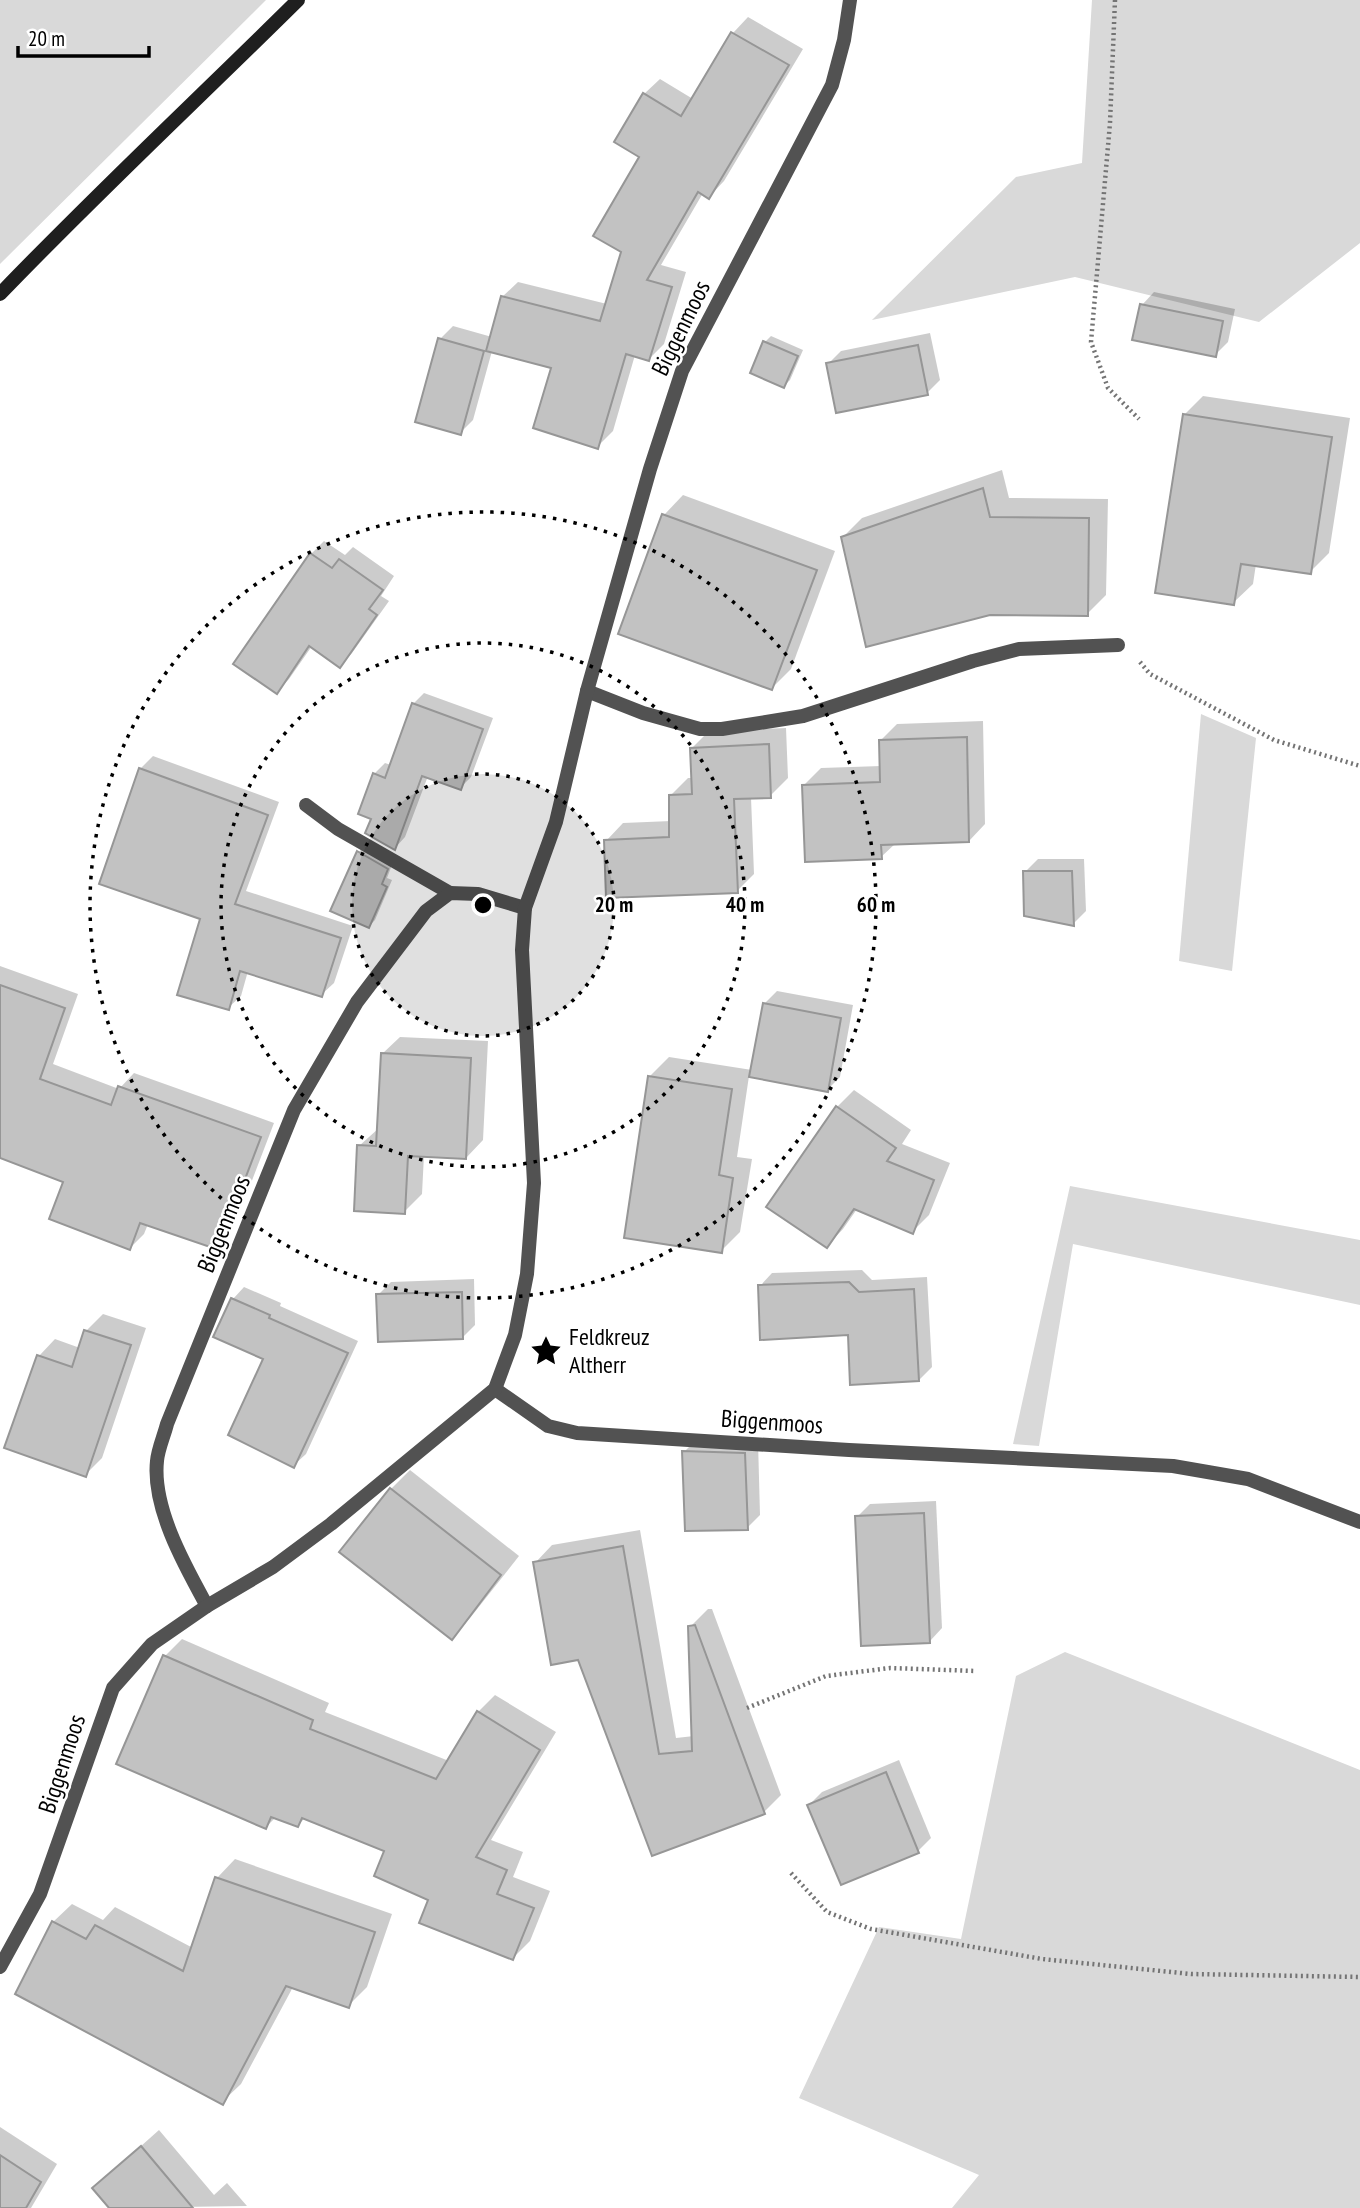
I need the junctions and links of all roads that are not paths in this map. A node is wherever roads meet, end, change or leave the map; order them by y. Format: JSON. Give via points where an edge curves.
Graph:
{"nodes":[{"id":1,"x":298,"y":0,"type":"edge"},
{"id":2,"x":850,"y":0,"type":"edge"},
{"id":3,"x":0,"y":293,"type":"edge"},
{"id":4,"x":1118,"y":645,"type":"road end"},
{"id":5,"x":587,"y":691,"type":"junction"},
{"id":6,"x":306,"y":804,"type":"dead end"},
{"id":7,"x":450,"y":893,"type":"junction"},
{"id":8,"x":525,"y":908,"type":"junction"},
{"id":9,"x":495,"y":1389,"type":"junction"},
{"id":10,"x":1360,"y":1522,"type":"edge"},
{"id":11,"x":207,"y":1606,"type":"junction"},
{"id":12,"x":0,"y":1967,"type":"edge"}],
"edges":[{"from":1,"to":3,"type":"main road"},
{"from":2,"to":5,"type":"street","name":"Biggenmoos","via":[[832,85],[682,371]]},
{"from":4,"to":5,"type":"street","via":[[1019,649],[803,716],[722,729],[700,729],[643,713]]},
{"from":5,"to":8,"type":"street","name":"Biggenmoos","via":[[556,822]]},
{"from":6,"to":7,"type":"street","via":[[338,829]]},
{"from":7,"to":8,"type":"street","via":[[478,894]]},
{"from":7,"to":11,"type":"street","name":"Biggenmoos","via":[[426,911],[357,1002],[294,1110],[167,1424],[156,1462],[160,1507]]},
{"from":8,"to":9,"type":"street","name":"Biggenmoos","via":[[522,950],[534,1183],[527,1274],[515,1335]]},
{"from":9,"to":10,"type":"street","name":"Biggenmoos","via":[[548,1426],[577,1433],[1173,1466],[1248,1479]]},
{"from":9,"to":11,"type":"street","name":"Biggenmoos","via":[[331,1524],[273,1567]]},
{"from":11,"to":12,"type":"street","name":"Biggenmoos","via":[[152,1644],[113,1688],[40,1894]]}]}
